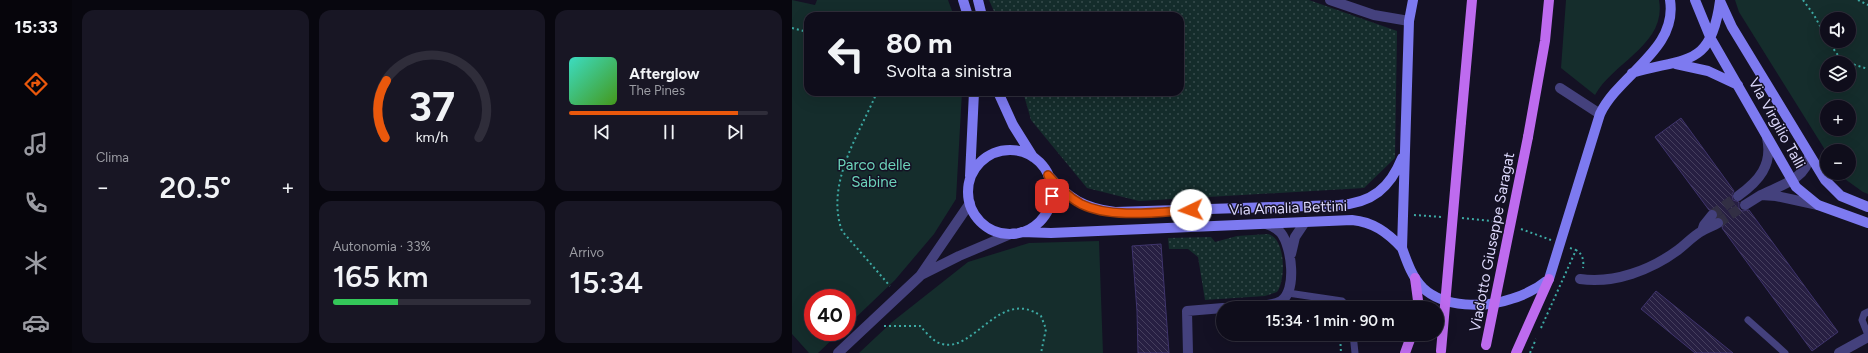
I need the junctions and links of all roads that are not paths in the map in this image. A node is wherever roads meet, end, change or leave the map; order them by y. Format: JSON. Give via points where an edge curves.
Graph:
{"nodes":[{"id":1,"x":963,"y":0,"type":"edge"},
{"id":2,"x":978,"y":0,"type":"edge"},
{"id":3,"x":1330,"y":0,"type":"edge"},
{"id":4,"x":1413,"y":0,"type":"edge"},
{"id":5,"x":1472,"y":0,"type":"edge"},
{"id":6,"x":1549,"y":0,"type":"edge"},
{"id":7,"x":1670,"y":0,"type":"edge"},
{"id":8,"x":1695,"y":0,"type":"edge"},
{"id":9,"x":1720,"y":0,"type":"edge"},
{"id":10,"x":967,"y":12,"type":"edge"},
{"id":11,"x":981,"y":12,"type":"edge"},
{"id":12,"x":1409,"y":21,"type":"junction"},
{"id":13,"x":1712,"y":39,"type":"junction"},
{"id":14,"x":1666,"y":64,"type":"junction"},
{"id":15,"x":1632,"y":73,"type":"junction"},
{"id":16,"x":1739,"y":85,"type":"junction"},
{"id":17,"x":1560,"y":88,"type":"dead end"},
{"id":18,"x":974,"y":96,"type":"edge"},
{"id":19,"x":1000,"y":96,"type":"edge"},
{"id":20,"x":1600,"y":114,"type":"junction"},
{"id":21,"x":1767,"y":134,"type":"junction"},
{"id":22,"x":1404,"y":154,"type":"junction"},
{"id":23,"x":1809,"y":156,"type":"junction"},
{"id":24,"x":1033,"y":157,"type":"junction"},
{"id":25,"x":1048,"y":175,"type":"junction"},
{"id":26,"x":1791,"y":180,"type":"junction"},
{"id":27,"x":970,"y":182,"type":"junction"},
{"id":28,"x":1761,"y":195,"type":"junction"},
{"id":29,"x":1738,"y":196,"type":"tunnel mouth"},
{"id":30,"x":970,"y":203,"type":"junction"},
{"id":31,"x":1745,"y":205,"type":"tunnel mouth"},
{"id":32,"x":1818,"y":205,"type":"junction"},
{"id":33,"x":1868,"y":207,"type":"edge"},
{"id":34,"x":1715,"y":219,"type":"tunnel mouth"},
{"id":35,"x":1305,"y":222,"type":"junction"},
{"id":36,"x":1868,"y":223,"type":"edge"},
{"id":37,"x":1266,"y":224,"type":"junction"},
{"id":38,"x":1018,"y":233,"type":"junction"},
{"id":39,"x":1402,"y":248,"type":"junction"},
{"id":40,"x":1290,"y":256,"type":"junction"},
{"id":41,"x":920,"y":276,"type":"junction"},
{"id":42,"x":1415,"y":278,"type":"junction"},
{"id":43,"x":1549,"y":279,"type":"junction"},
{"id":44,"x":1580,"y":280,"type":"road end"},
{"id":45,"x":1288,"y":293,"type":"junction"},
{"id":46,"x":1281,"y":301,"type":"edge"},
{"id":47,"x":1342,"y":301,"type":"edge"},
{"id":48,"x":1418,"y":301,"type":"edge"},
{"id":49,"x":1216,"y":309,"type":"edge"},
{"id":50,"x":1868,"y":312,"type":"edge"},
{"id":51,"x":1748,"y":320,"type":"dead end"},
{"id":52,"x":1868,"y":336,"type":"edge"},
{"id":53,"x":1354,"y":341,"type":"edge"},
{"id":54,"x":1409,"y":341,"type":"edge"},
{"id":55,"x":1486,"y":349,"type":"edge"},
{"id":56,"x":1441,"y":352,"type":"edge"},
{"id":57,"x":838,"y":353,"type":"edge"},
{"id":58,"x":1188,"y":353,"type":"edge"},
{"id":59,"x":1355,"y":353,"type":"edge"},
{"id":60,"x":1405,"y":353,"type":"edge"},
{"id":61,"x":1516,"y":353,"type":"edge"},
{"id":62,"x":1785,"y":353,"type":"edge"},
{"id":63,"x":1839,"y":353,"type":"edge"}],
"edges":[{"from":1,"to":10,"type":"street"},
{"from":2,"to":11,"type":"street"},
{"from":3,"to":12,"type":"street","via":[[1370,14]]},
{"from":4,"to":12,"type":"street"},
{"from":5,"to":56,"type":"main road","bridge":true},
{"from":6,"to":55,"type":"main road","name":"Viadotto Giuseppe Saragat","bridge":true,"via":[[1545,41],[1528,137]]},
{"from":7,"to":15,"type":"street","via":[[1670,21],[1665,36]]},
{"from":8,"to":13,"type":"street","name":"Via Virgilio Talli"},
{"from":9,"to":13,"type":"street"},
{"from":9,"to":23,"type":"street","name":"Via Virgilio Talli","via":[[1732,27]]},
{"from":12,"to":22,"type":"street"},
{"from":13,"to":14,"type":"street","via":[[1696,55]]},
{"from":13,"to":16,"type":"street","name":"Via Virgilio Talli"},
{"from":14,"to":15,"type":"street"},
{"from":14,"to":16,"type":"street","via":[[1700,68]]},
{"from":15,"to":20,"type":"street","via":[[1612,93]]},
{"from":16,"to":21,"type":"street","name":"Via Virgilio Talli"},
{"from":17,"to":20,"type":"street"},
{"from":18,"to":27,"type":"street"},
{"from":19,"to":24,"type":"street","via":[[1013,125]]},
{"from":20,"to":43,"type":"street"},
{"from":21,"to":26,"type":"street","name":"Via Virgilio Talli"},
{"from":21,"to":29,"type":"street","via":[[1769,152],[1765,169],[1757,181]]},
{"from":22,"to":25,"type":"street","via":[[1390,180],[1378,192],[1366,200],[1339,205],[1116,212],[1081,204],[1064,192]]},
{"from":22,"to":39,"type":"street"},
{"from":23,"to":26,"type":"street","via":[[1806,168]]},
{"from":23,"to":33,"type":"street","name":"Via Virgilio Talli","via":[[1832,189],[1845,198]]},
{"from":24,"to":25,"type":"street"},
{"from":24,"to":27,"type":"street","via":[[1018,151],[1005,150],[995,153],[978,166]]},
{"from":25,"to":38,"type":"street","via":[[1052,192],[1049,209],[1038,223]]},
{"from":26,"to":28,"type":"street"},
{"from":26,"to":32,"type":"street","name":"Via Virgilio Talli","via":[[1801,192]]},
{"from":27,"to":30,"type":"street"},
{"from":28,"to":31,"type":"street"},
{"from":28,"to":32,"type":"street"},
{"from":30,"to":38,"type":"street","via":[[977,218],[986,226],[1001,233]]},
{"from":30,"to":41,"type":"street","name":"Via Amalia Bettini"},
{"from":32,"to":36,"type":"street","name":"Via Virgilio Talli"},
{"from":34,"to":44,"type":"street","via":[[1704,225],[1702,231],[1671,256],[1646,269],[1611,278]]},
{"from":35,"to":37,"type":"street","name":"Via Amalia Bettini"},
{"from":35,"to":39,"type":"street","name":"Via Amalia Bettini","via":[[1363,222],[1383,230]]},
{"from":35,"to":40,"type":"street","via":[[1295,237]]},
{"from":37,"to":38,"type":"street","name":"Via Amalia Bettini"},
{"from":37,"to":40,"type":"street","via":[[1282,234]]},
{"from":38,"to":41,"type":"street","name":"Via Amalia Bettini","via":[[959,256]]},
{"from":39,"to":42,"type":"street"},
{"from":40,"to":45,"type":"street","via":[[1291,285]]},
{"from":41,"to":57,"type":"street","name":"Via Amalia Bettini"},
{"from":42,"to":43,"type":"street","via":[[1424,289],[1438,298],[1473,304],[1511,300],[1536,289]]},
{"from":42,"to":48,"type":"main road"},
{"from":43,"to":61,"type":"main road"},
{"from":45,"to":46,"type":"street"},
{"from":45,"to":47,"type":"lane"},
{"from":49,"to":58,"type":"street","via":[[1187,311]]},
{"from":50,"to":52,"type":"lane","via":[[1862,320]]},
{"from":51,"to":62,"type":"lane"},
{"from":52,"to":63,"type":"street"},
{"from":53,"to":59,"type":"lane"},
{"from":54,"to":60,"type":"main road"}]}
